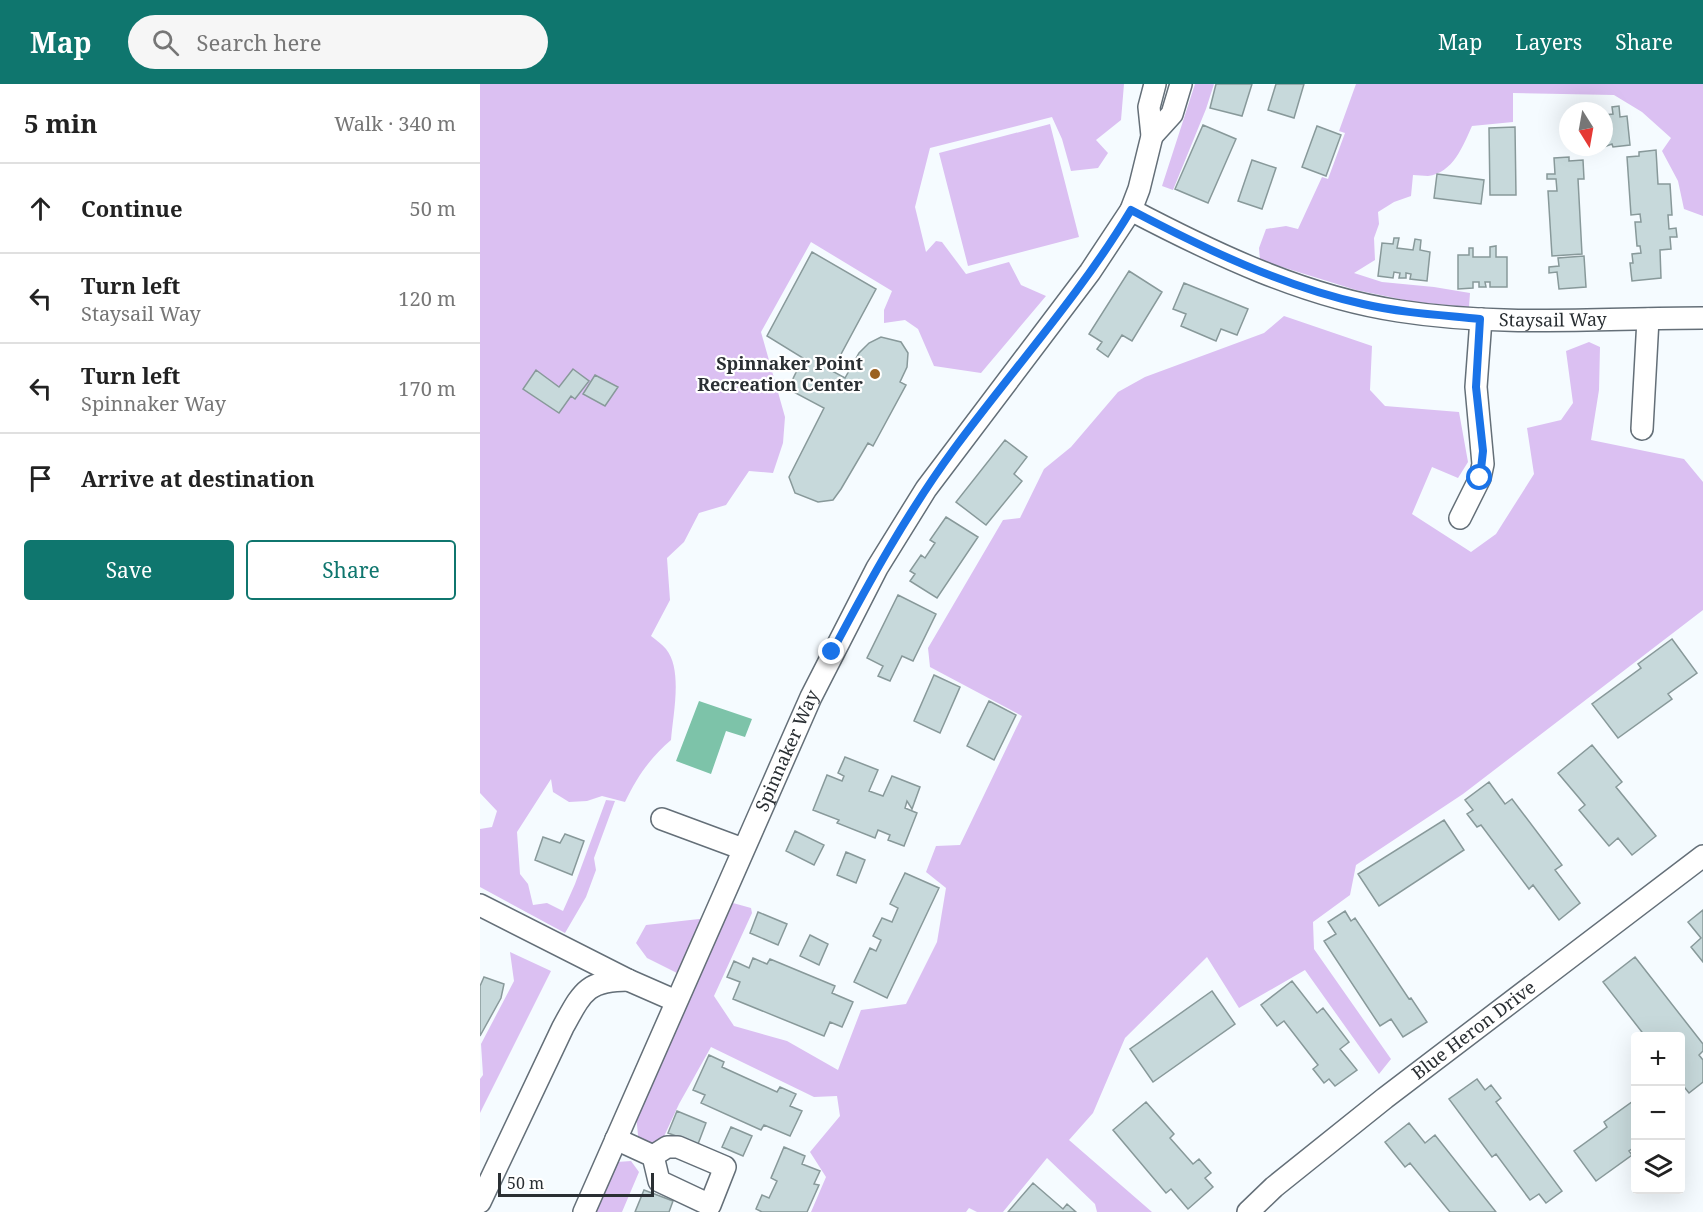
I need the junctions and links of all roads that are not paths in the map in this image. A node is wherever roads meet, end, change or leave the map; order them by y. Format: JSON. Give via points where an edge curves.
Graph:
{"nodes":[{"id":1,"x":1155,"y":84,"type":"edge"},
{"id":2,"x":1181,"y":84,"type":"edge"},
{"id":3,"x":1152,"y":136,"type":"junction"},
{"id":4,"x":1131,"y":210,"type":"junction"},
{"id":5,"x":1703,"y":318,"type":"edge"},
{"id":6,"x":1480,"y":319,"type":"junction"},
{"id":7,"x":1648,"y":319,"type":"junction"},
{"id":8,"x":1642,"y":429,"type":"dead end"},
{"id":9,"x":1460,"y":518,"type":"dead end"},
{"id":10,"x":662,"y":819,"type":"dead end"},
{"id":11,"x":743,"y":849,"type":"junction"},
{"id":12,"x":1703,"y":856,"type":"edge"},
{"id":13,"x":480,"y":904,"type":"edge"},
{"id":14,"x":628,"y":980,"type":"junction"},
{"id":15,"x":676,"y":1001,"type":"junction"},
{"id":16,"x":616,"y":1139,"type":"junction"},
{"id":17,"x":653,"y":1156,"type":"dead end"},
{"id":18,"x":480,"y":1202,"type":"edge"},
{"id":19,"x":584,"y":1212,"type":"edge"},
{"id":20,"x":1248,"y":1212,"type":"edge"}],
"edges":[{"from":1,"to":3,"type":"street","name":"Spinnaker Way","via":[[1149,107]]},
{"from":2,"to":3,"type":"street","name":"Spinnaker Way","via":[[1172,114]]},
{"from":3,"to":4,"type":"street","name":"Spinnaker Way"},
{"from":4,"to":6,"type":"street","name":"Staysail Way","via":[[1251,267],[1320,292],[1400,312]]},
{"from":4,"to":11,"type":"street","name":"Spinnaker Way","via":[[1097,263],[955,449],[876,568],[832,652]]},
{"from":5,"to":7,"type":"street","name":"Staysail Way"},
{"from":6,"to":7,"type":"street","name":"Staysail Way"},
{"from":6,"to":9,"type":"street","via":[[1476,387],[1483,464]]},
{"from":7,"to":8,"type":"street"},
{"from":10,"to":11,"type":"street"},
{"from":11,"to":15,"type":"street","name":"Spinnaker Way"},
{"from":12,"to":20,"type":"street","name":"Blue Heron Drive","via":[[1404,1083]]},
{"from":13,"to":14,"type":"street"},
{"from":14,"to":15,"type":"street"},
{"from":14,"to":18,"type":"street","via":[[595,983],[574,1007]]},
{"from":15,"to":16,"type":"street","name":"Spinnaker Way"},
{"from":16,"to":17,"type":"street"},
{"from":16,"to":19,"type":"street","name":"Spinnaker Way"}]}
